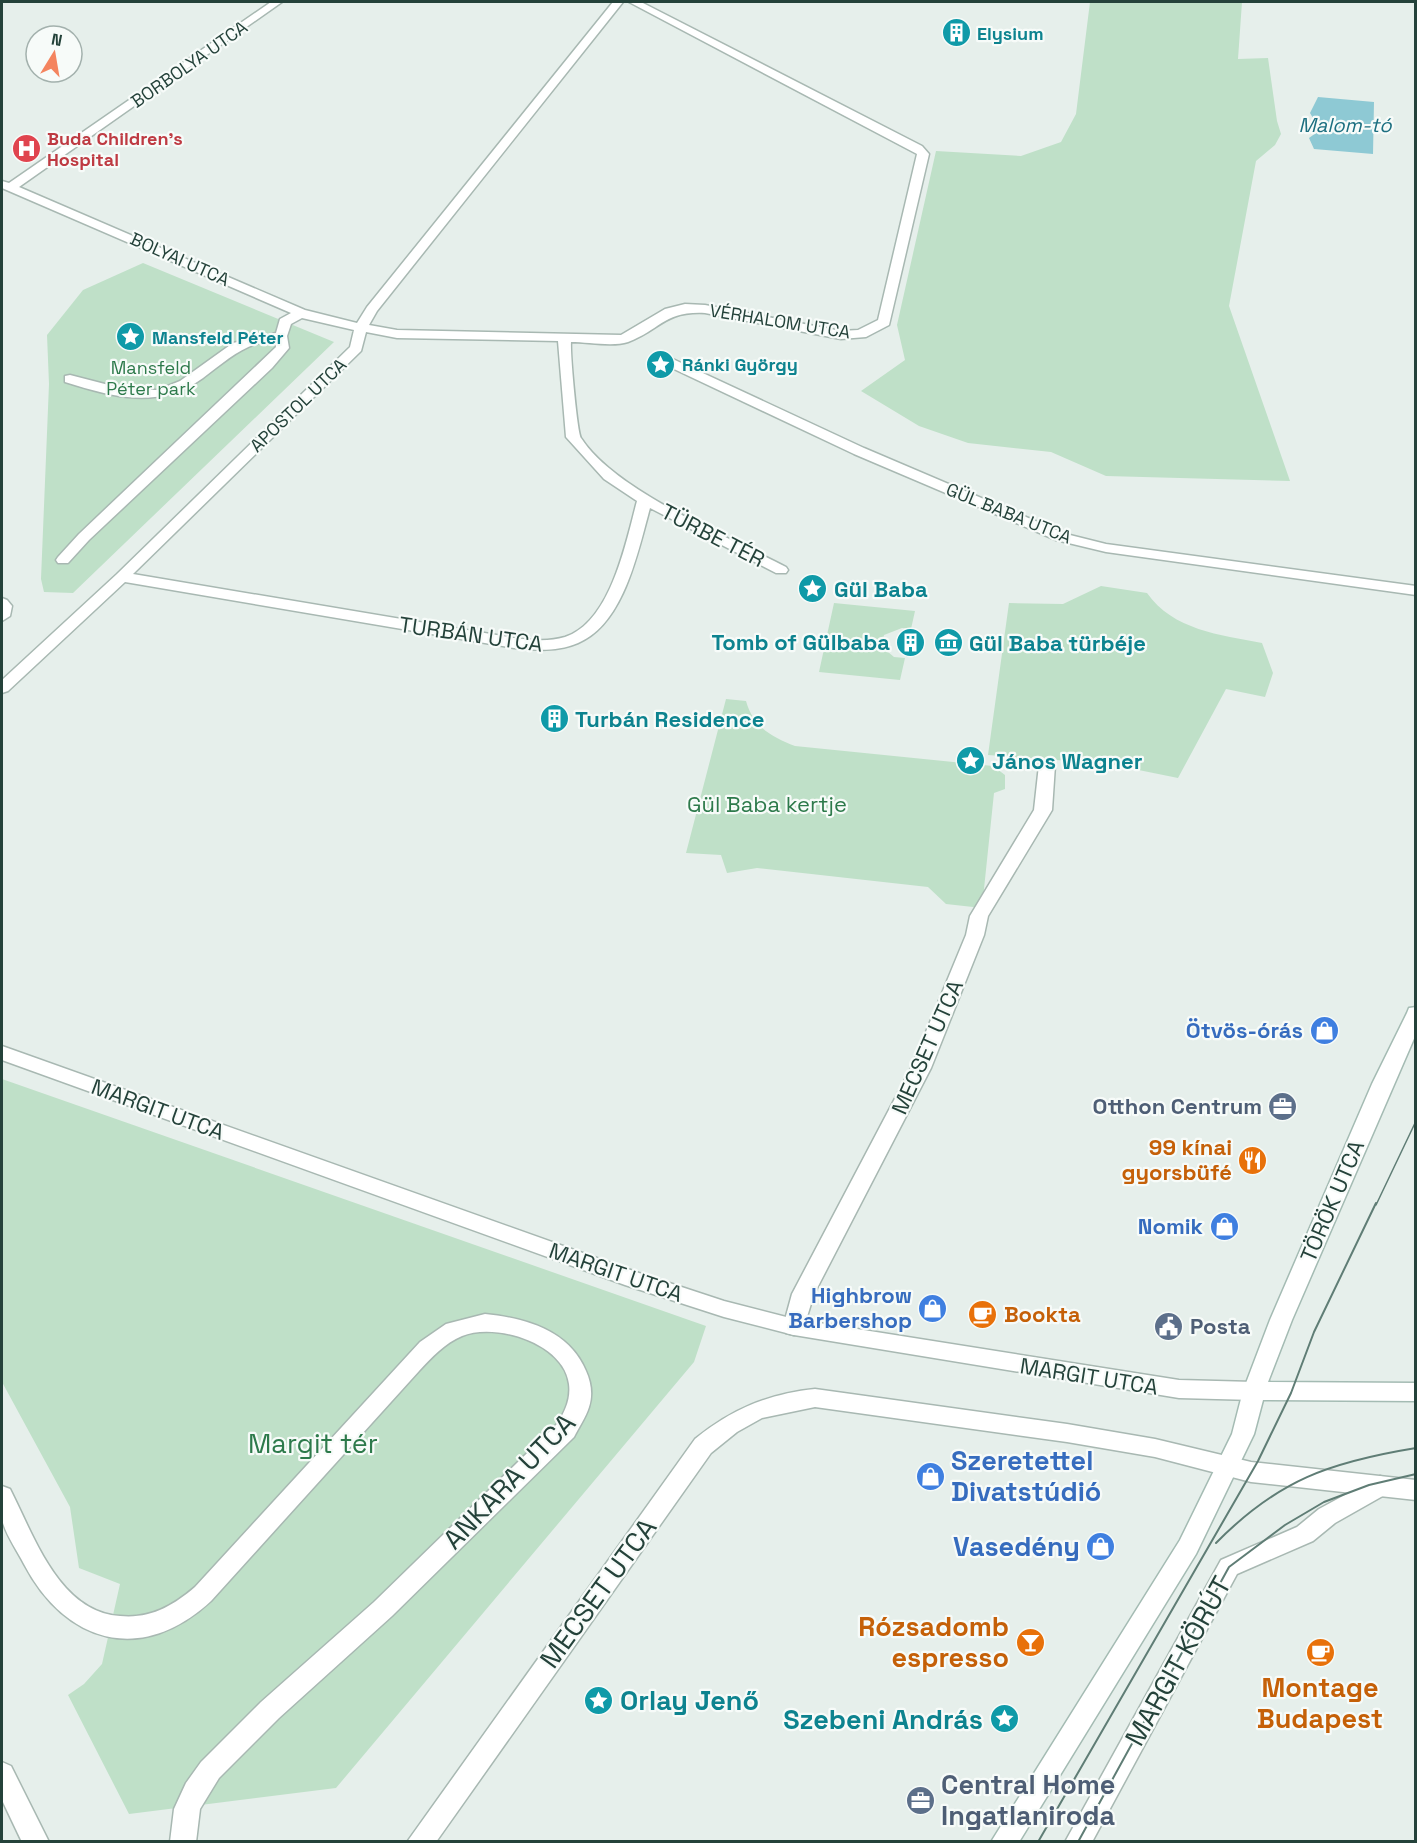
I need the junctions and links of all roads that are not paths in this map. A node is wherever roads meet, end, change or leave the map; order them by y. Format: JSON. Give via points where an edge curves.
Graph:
{"nodes":[{"id":1,"x":277,"y":2,"type":"edge"},
{"id":2,"x":618,"y":2,"type":"edge"},
{"id":3,"x":634,"y":2,"type":"edge"},
{"id":4,"x":6,"y":185,"type":"edge"},
{"id":5,"x":301,"y":313,"type":"junction"},
{"id":6,"x":361,"y":327,"type":"junction"},
{"id":7,"x":281,"y":336,"type":"junction"},
{"id":8,"x":566,"y":336,"type":"junction"},
{"id":9,"x":662,"y":358,"type":"dead end"},
{"id":10,"x":70,"y":379,"type":"dead end"},
{"id":11,"x":645,"y":500,"type":"junction"},
{"id":12,"x":63,"y":560,"type":"dead end"},
{"id":13,"x":781,"y":570,"type":"dead end"},
{"id":14,"x":122,"y":578,"type":"junction"},
{"id":15,"x":1416,"y":591,"type":"edge"},
{"id":16,"x":2,"y":603,"type":"edge"},
{"id":17,"x":2,"y":616,"type":"edge"},
{"id":18,"x":2,"y":688,"type":"edge"},
{"id":19,"x":1047,"y":765,"type":"dead end"},
{"id":20,"x":1416,"y":1013,"type":"edge"},
{"id":21,"x":2,"y":1053,"type":"edge"},
{"id":22,"x":794,"y":1327,"type":"junction"},
{"id":23,"x":1254,"y":1391,"type":"junction"},
{"id":24,"x":1416,"y":1392,"type":"edge"},
{"id":25,"x":1228,"y":1467,"type":"junction"},
{"id":26,"x":1380,"y":1486,"type":"junction"},
{"id":27,"x":1416,"y":1490,"type":"edge"},
{"id":28,"x":2,"y":1496,"type":"edge"},
{"id":29,"x":2,"y":1774,"type":"edge"},
{"id":30,"x":36,"y":1842,"type":"edge"},
{"id":31,"x":183,"y":1842,"type":"edge"},
{"id":32,"x":420,"y":1842,"type":"edge"},
{"id":33,"x":1004,"y":1842,"type":"edge"},
{"id":34,"x":1078,"y":1842,"type":"edge"}],
"edges":[{"from":1,"to":4,"type":"street","name":"BORBOLYA UTCA"},
{"from":2,"to":6,"type":"street","name":"APOSTOL UTCA"},
{"from":3,"to":8,"type":"street","name":"VÉRHALOM UTCA","via":[[923,154],[885,322],[874,328],[861,334],[841,334],[685,308],[669,312],[624,339]]},
{"from":4,"to":5,"type":"street","name":"BOLYAI UTCA"},
{"from":5,"to":6,"type":"street","name":"BOLYAI UTCA"},
{"from":5,"to":7,"type":"street","via":[[285,322]]},
{"from":6,"to":8,"type":"street","name":"VÉRHALOM UTCA","via":[[397,334]]},
{"from":6,"to":14,"type":"street","name":"APOSTOL UTCA","via":[[356,348]]},
{"from":7,"to":10,"type":"street","via":[[259,337],[232,347],[184,386],[165,392],[110,391]]},
{"from":7,"to":12,"type":"street","via":[[283,348],[267,365]]},
{"from":8,"to":11,"type":"street","via":[[573,437],[609,476]]},
{"from":9,"to":15,"type":"street","name":"GÜL BABA UTCA","via":[[859,451],[1061,537],[1106,548]]},
{"from":11,"to":13,"type":"street","name":"TÜRBE TÉR"},
{"from":11,"to":14,"type":"street","name":"TURBÁN UTCA","via":[[624,570],[604,616],[577,637],[552,645],[503,641]]},
{"from":14,"to":18,"type":"street","name":"APOSTOL UTCA"},
{"from":16,"to":17,"type":"street"},
{"from":19,"to":22,"type":"street","name":"MECSET UTCA","via":[[1043,810],[979,916],[972,944],[921,1068],[803,1294]]},
{"from":20,"to":23,"type":"street","name":"TÖRÖK UTCA","via":[[1331,1202]]},
{"from":21,"to":22,"type":"street","name":"MARGIT UTCA","via":[[632,1279]]},
{"from":22,"to":23,"type":"street","name":"MARGIT UTCA","via":[[1179,1389]]},
{"from":23,"to":24,"type":"street"},
{"from":23,"to":25,"type":"street","name":"MARGIT KÖRÚT","via":[[1243,1434]]},
{"from":25,"to":26,"type":"street"},
{"from":25,"to":32,"type":"street","name":"MECSET UTCA","via":[[1155,1448],[1067,1433],[815,1398],[781,1401],[753,1411],[726,1426],[703,1446]]},
{"from":25,"to":33,"type":"street","name":"MARGIT KÖRÚT","via":[[1188,1547]]},
{"from":26,"to":27,"type":"street"},
{"from":26,"to":34,"type":"street","name":"MARGIT KÖRÚT","via":[[1327,1516],[1305,1534],[1229,1567]]},
{"from":28,"to":31,"type":"street","name":"ANKARA UTCA","via":[[51,1588],[64,1604],[99,1625],[118,1629],[147,1626],[188,1609],[411,1365],[446,1334],[476,1323],[506,1324],[549,1340],[562,1350],[577,1372],[579,1409],[566,1430],[383,1609],[270,1710],[210,1770],[187,1809]]},
{"from":29,"to":30,"type":"street"}]}
